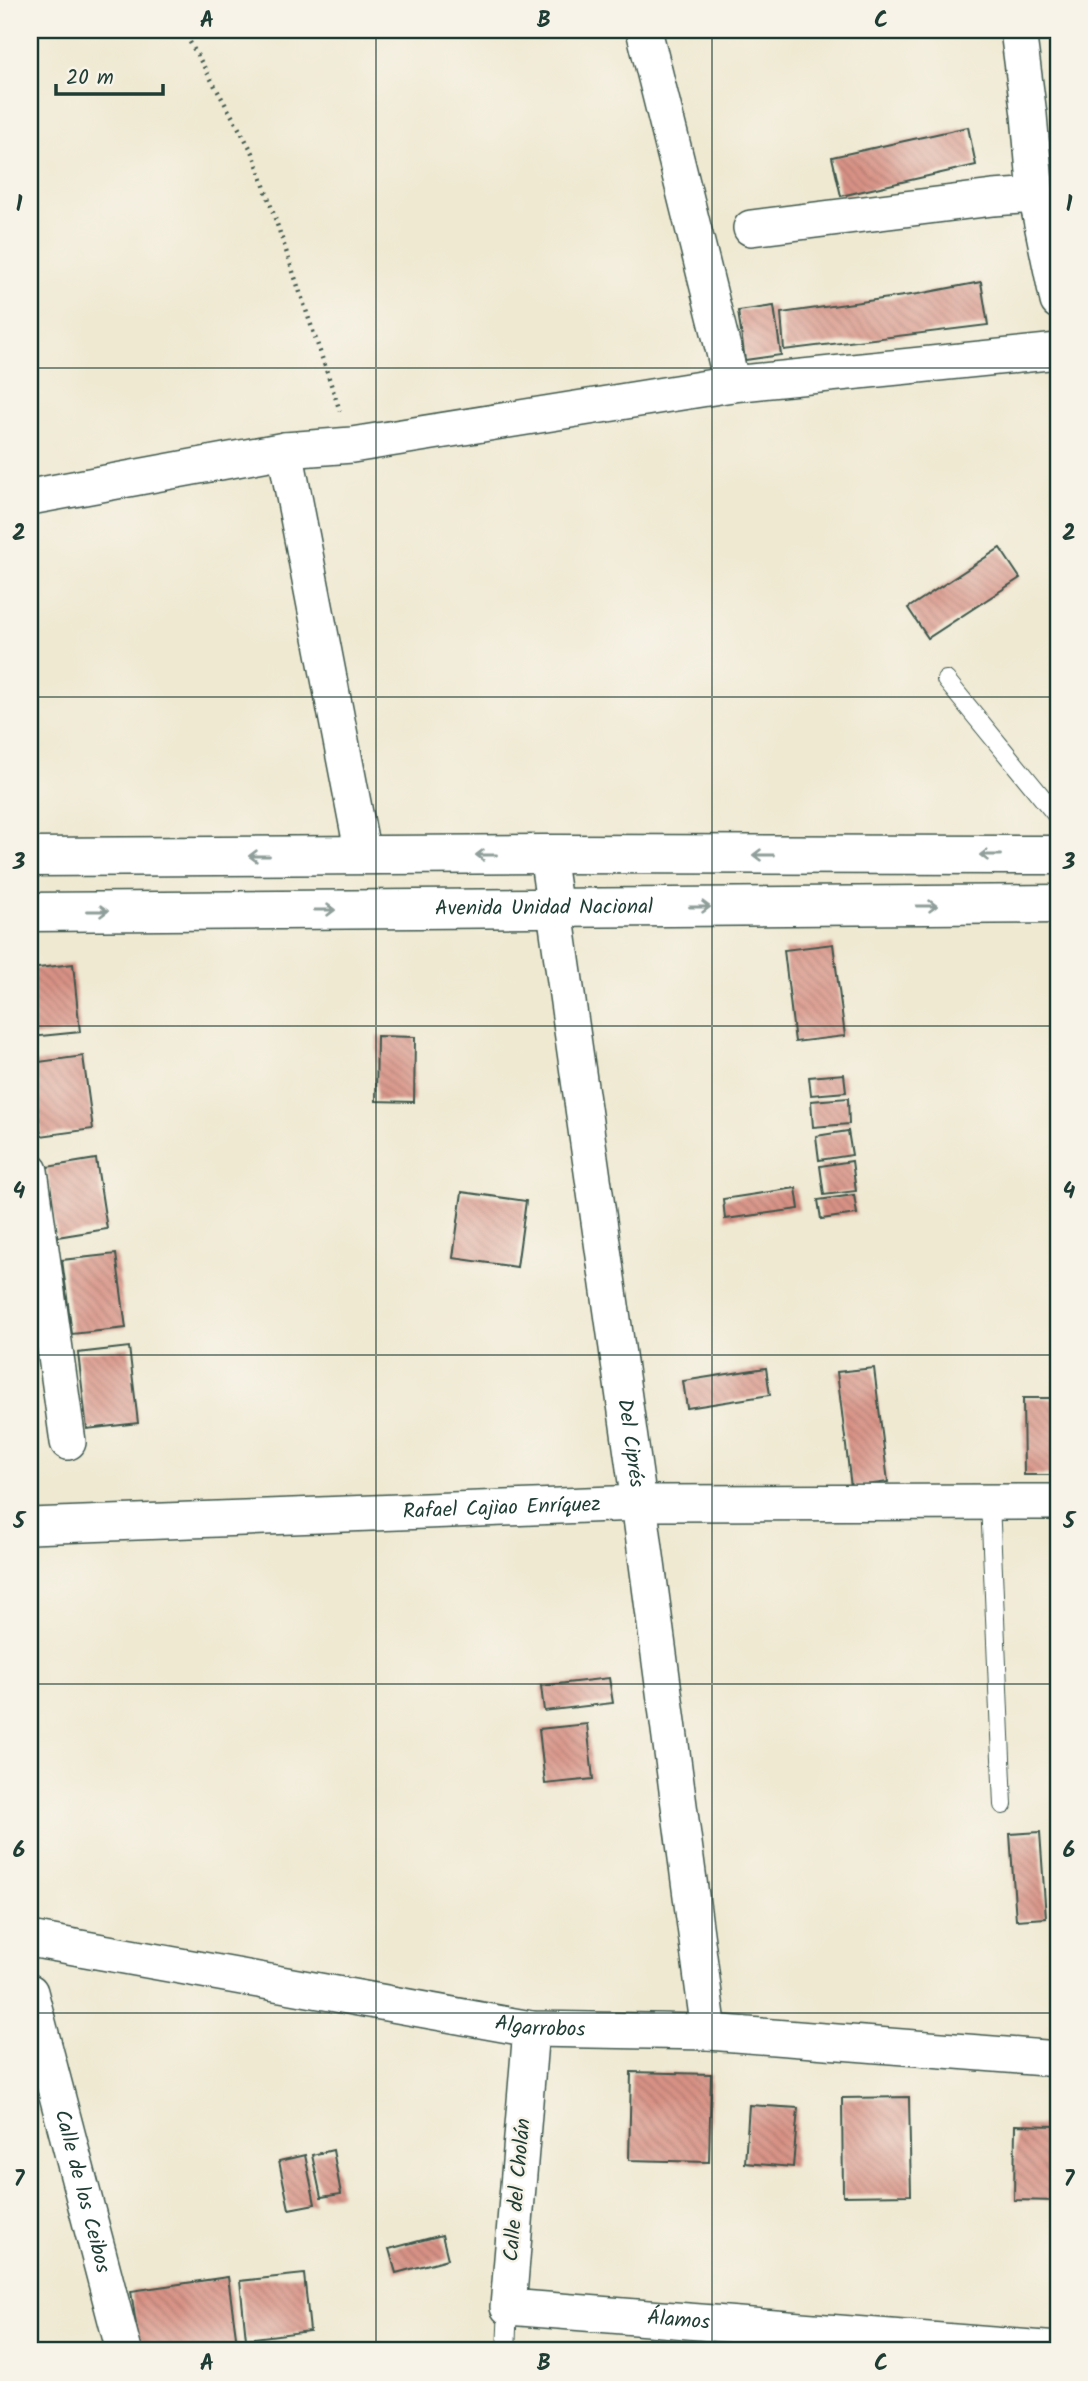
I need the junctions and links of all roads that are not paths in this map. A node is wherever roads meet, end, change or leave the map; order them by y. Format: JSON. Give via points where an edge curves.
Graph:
{"nodes":[{"id":1,"x":644,"y":30,"type":"edge"},
{"id":2,"x":1018,"y":30,"type":"edge"},
{"id":3,"x":1036,"y":195,"type":"junction"},
{"id":4,"x":751,"y":228,"type":"dead end"},
{"id":5,"x":1058,"y":301,"type":"edge"},
{"id":6,"x":1058,"y":351,"type":"edge"},
{"id":7,"x":732,"y":384,"type":"junction"},
{"id":8,"x":285,"y":450,"type":"junction"},
{"id":9,"x":30,"y":497,"type":"edge"},
{"id":10,"x":946,"y":680,"type":"dead end"},
{"id":11,"x":1058,"y":817,"type":"edge"},
{"id":12,"x":547,"y":854,"type":"junction"},
{"id":13,"x":363,"y":855,"type":"junction"},
{"id":14,"x":1058,"y":855,"type":"edge"},
{"id":15,"x":30,"y":858,"type":"edge"},
{"id":16,"x":1058,"y":904,"type":"edge"},
{"id":17,"x":554,"y":909,"type":"junction"},
{"id":18,"x":30,"y":912,"type":"edge"},
{"id":19,"x":30,"y":1171,"type":"edge"},
{"id":20,"x":68,"y":1442,"type":"dead end"},
{"id":21,"x":990,"y":1502,"type":"junction"},
{"id":22,"x":1058,"y":1502,"type":"edge"},
{"id":23,"x":639,"y":1503,"type":"junction"},
{"id":24,"x":30,"y":1526,"type":"edge"},
{"id":25,"x":1003,"y":1805,"type":"dead end"},
{"id":26,"x":30,"y":1939,"type":"edge"},
{"id":27,"x":30,"y":1992,"type":"edge"},
{"id":28,"x":531,"y":2029,"type":"junction"},
{"id":29,"x":709,"y":2032,"type":"junction"},
{"id":30,"x":1058,"y":2059,"type":"edge"},
{"id":31,"x":508,"y":2307,"type":"junction"},
{"id":32,"x":839,"y":2342,"type":"edge"},
{"id":33,"x":1058,"y":2350,"type":"edge"},
{"id":34,"x":124,"y":2351,"type":"edge"},
{"id":35,"x":506,"y":2351,"type":"edge"}],
"edges":[{"from":1,"to":7,"type":"street"},
{"from":2,"to":3,"type":"street"},
{"from":3,"to":4,"type":"street"},
{"from":3,"to":5,"type":"street"},
{"from":6,"to":7,"type":"street"},
{"from":7,"to":8,"type":"street","via":[[352,445]]},
{"from":8,"to":9,"type":"street"},
{"from":8,"to":13,"type":"street"},
{"from":10,"to":11,"type":"lane"},
{"from":12,"to":13,"type":"main road","one_way":true},
{"from":14,"to":12,"type":"main road","one_way":true},
{"from":12,"to":17,"type":"street","name":"Del Ciprés"},
{"from":13,"to":15,"type":"main road","one_way":true},
{"from":17,"to":16,"type":"main road","name":"Avenida Unidad Nacional","one_way":true},
{"from":18,"to":17,"type":"main road","name":"Avenida Unidad Nacional","one_way":true},
{"from":17,"to":23,"type":"street","name":"Del Ciprés"},
{"from":19,"to":20,"type":"street"},
{"from":21,"to":22,"type":"street","name":"Rafael Cajiao Enríquez"},
{"from":21,"to":23,"type":"street","name":"Rafael Cajiao Enríquez"},
{"from":21,"to":25,"type":"lane"},
{"from":23,"to":24,"type":"street","name":"Rafael Cajiao Enríquez"},
{"from":23,"to":29,"type":"street","name":"Del Ciprés"},
{"from":26,"to":28,"type":"street","name":"Algarrobos"},
{"from":27,"to":34,"type":"street","name":"Calle de los Ceibos"},
{"from":28,"to":29,"type":"street","name":"Algarrobos"},
{"from":28,"to":31,"type":"street","name":"Calle del Cholán"},
{"from":29,"to":30,"type":"street","name":"Algarrobos"},
{"from":31,"to":32,"type":"street","name":"Álamos"},
{"from":31,"to":35,"type":"lane","name":"Calle del Cholán"},
{"from":32,"to":33,"type":"street","name":"Álamos"}]}
